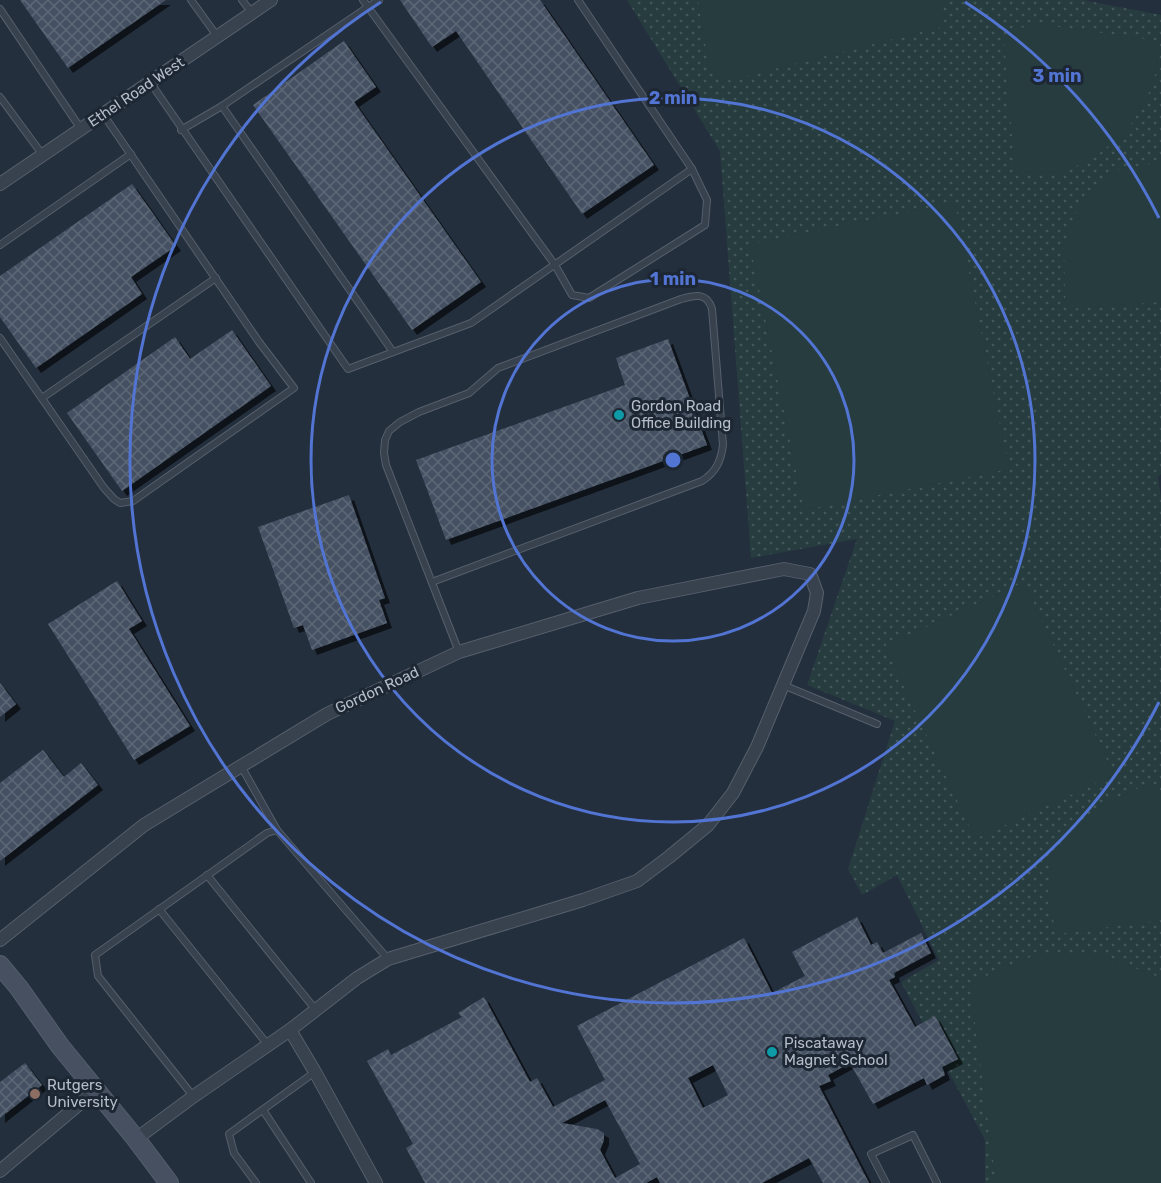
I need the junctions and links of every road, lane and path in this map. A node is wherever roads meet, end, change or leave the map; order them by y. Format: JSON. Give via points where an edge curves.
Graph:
{"nodes":[{"id":1,"x":191,"y":0,"type":"edge"},
{"id":2,"x":242,"y":0,"type":"edge"},
{"id":3,"x":271,"y":0,"type":"edge"},
{"id":4,"x":363,"y":0,"type":"edge"},
{"id":5,"x":379,"y":0,"type":"edge"},
{"id":6,"x":578,"y":0,"type":"edge"},
{"id":7,"x":368,"y":7,"type":"junction"},
{"id":8,"x":0,"y":9,"type":"edge"},
{"id":9,"x":252,"y":13,"type":"junction"},
{"id":10,"x":217,"y":37,"type":"junction"},
{"id":11,"x":150,"y":82,"type":"junction"},
{"id":12,"x":0,"y":98,"type":"edge"},
{"id":13,"x":222,"y":106,"type":"junction"},
{"id":14,"x":103,"y":114,"type":"junction"},
{"id":15,"x":81,"y":129,"type":"junction"},
{"id":16,"x":181,"y":130,"type":"junction"},
{"id":17,"x":130,"y":154,"type":"junction"},
{"id":18,"x":43,"y":155,"type":"junction"},
{"id":19,"x":692,"y":169,"type":"junction"},
{"id":20,"x":0,"y":184,"type":"edge"},
{"id":21,"x":0,"y":245,"type":"edge"},
{"id":22,"x":555,"y":265,"type":"junction"},
{"id":23,"x":216,"y":278,"type":"junction"},
{"id":24,"x":0,"y":338,"type":"edge"},
{"id":25,"x":393,"y":352,"type":"junction"},
{"id":26,"x":42,"y":398,"type":"junction"},
{"id":27,"x":432,"y":582,"type":"junction"},
{"id":28,"x":459,"y":652,"type":"junction"},
{"id":29,"x":783,"y":685,"type":"junction"},
{"id":30,"x":877,"y":724,"type":"dead end"},
{"id":31,"x":241,"y":766,"type":"junction"},
{"id":32,"x":277,"y":830,"type":"junction"},
{"id":33,"x":207,"y":875,"type":"junction"},
{"id":34,"x":159,"y":909,"type":"junction"},
{"id":35,"x":0,"y":939,"type":"edge"},
{"id":36,"x":388,"y":959,"type":"junction"},
{"id":37,"x":0,"y":965,"type":"edge"},
{"id":38,"x":315,"y":1009,"type":"junction"},
{"id":39,"x":290,"y":1030,"type":"junction"},
{"id":40,"x":268,"y":1045,"type":"junction"},
{"id":41,"x":315,"y":1072,"type":"junction"},
{"id":42,"x":96,"y":1090,"type":"junction"},
{"id":43,"x":194,"y":1096,"type":"junction"},
{"id":44,"x":262,"y":1110,"type":"junction"},
{"id":45,"x":136,"y":1139,"type":"junction"},
{"id":46,"x":0,"y":1171,"type":"edge"},
{"id":47,"x":169,"y":1183,"type":"edge"},
{"id":48,"x":256,"y":1183,"type":"edge"},
{"id":49,"x":311,"y":1183,"type":"edge"},
{"id":50,"x":376,"y":1183,"type":"edge"},
{"id":51,"x":886,"y":1183,"type":"edge"},
{"id":52,"x":937,"y":1183,"type":"edge"}],
"edges":[{"from":1,"to":10,"type":"lane"},
{"from":2,"to":9,"type":"lane"},
{"from":3,"to":9,"type":"street","name":"Ethel Road West"},
{"from":4,"to":7,"type":"lane"},
{"from":5,"to":7,"type":"lane"},
{"from":6,"to":19,"type":"lane"},
{"from":7,"to":13,"type":"lane"},
{"from":7,"to":22,"type":"lane"},
{"from":8,"to":15,"type":"lane"},
{"from":9,"to":10,"type":"street","name":"Ethel Road West"},
{"from":10,"to":11,"type":"street","name":"Ethel Road West"},
{"from":11,"to":14,"type":"street","name":"Ethel Road West"},
{"from":11,"to":16,"type":"lane"},
{"from":12,"to":18,"type":"lane"},
{"from":13,"to":16,"type":"lane"},
{"from":13,"to":25,"type":"lane"},
{"from":14,"to":15,"type":"street","name":"Ethel Road West"},
{"from":14,"to":17,"type":"lane"},
{"from":15,"to":18,"type":"street","name":"Ethel Road West"},
{"from":16,"to":25,"type":"lane","via":[[348,369]]},
{"from":17,"to":21,"type":"lane"},
{"from":17,"to":23,"type":"lane"},
{"from":18,"to":20,"type":"street","name":"Ethel Road West"},
{"from":19,"to":22,"type":"lane"},
{"from":19,"to":22,"type":"lane","via":[[707,200],[705,225],[589,298],[572,295]]},
{"from":22,"to":25,"type":"lane","via":[[471,324]]},
{"from":23,"to":26,"type":"lane"},
{"from":23,"to":26,"type":"lane","via":[[294,388],[134,501],[114,500]]},
{"from":24,"to":26,"type":"lane"},
{"from":27,"to":27,"type":"lane","via":[[386,465],[385,440],[389,431],[419,412],[469,393],[498,368],[681,299],[704,297],[710,302],[723,445],[715,471],[702,481]]},
{"from":27,"to":28,"type":"lane"},
{"from":28,"to":29,"type":"street","name":"Gordon Road","via":[[638,598],[784,568],[810,574],[818,593]]},
{"from":28,"to":31,"type":"street","name":"Gordon Road","via":[[327,714]]},
{"from":29,"to":30,"type":"lane"},
{"from":29,"to":36,"type":"street","via":[[733,793],[708,825],[637,881]]},
{"from":31,"to":32,"type":"lane"},
{"from":31,"to":35,"type":"street","name":"Gordon Road","via":[[144,825]]},
{"from":32,"to":33,"type":"lane","via":[[267,832]]},
{"from":32,"to":36,"type":"lane"},
{"from":33,"to":34,"type":"lane"},
{"from":33,"to":38,"type":"lane"},
{"from":34,"to":40,"type":"lane"},
{"from":34,"to":43,"type":"lane","via":[[95,955],[98,976]]},
{"from":36,"to":38,"type":"street"},
{"from":37,"to":42,"type":"street"},
{"from":38,"to":39,"type":"street"},
{"from":39,"to":40,"type":"street"},
{"from":39,"to":41,"type":"street"},
{"from":40,"to":43,"type":"street"},
{"from":41,"to":44,"type":"lane"},
{"from":41,"to":50,"type":"street"},
{"from":42,"to":45,"type":"street"},
{"from":42,"to":46,"type":"street"},
{"from":43,"to":45,"type":"street"},
{"from":44,"to":48,"type":"lane","via":[[230,1134],[234,1153]]},
{"from":44,"to":49,"type":"lane"},
{"from":45,"to":47,"type":"street"},
{"from":51,"to":52,"type":"lane","via":[[871,1154],[913,1135]]}]}
